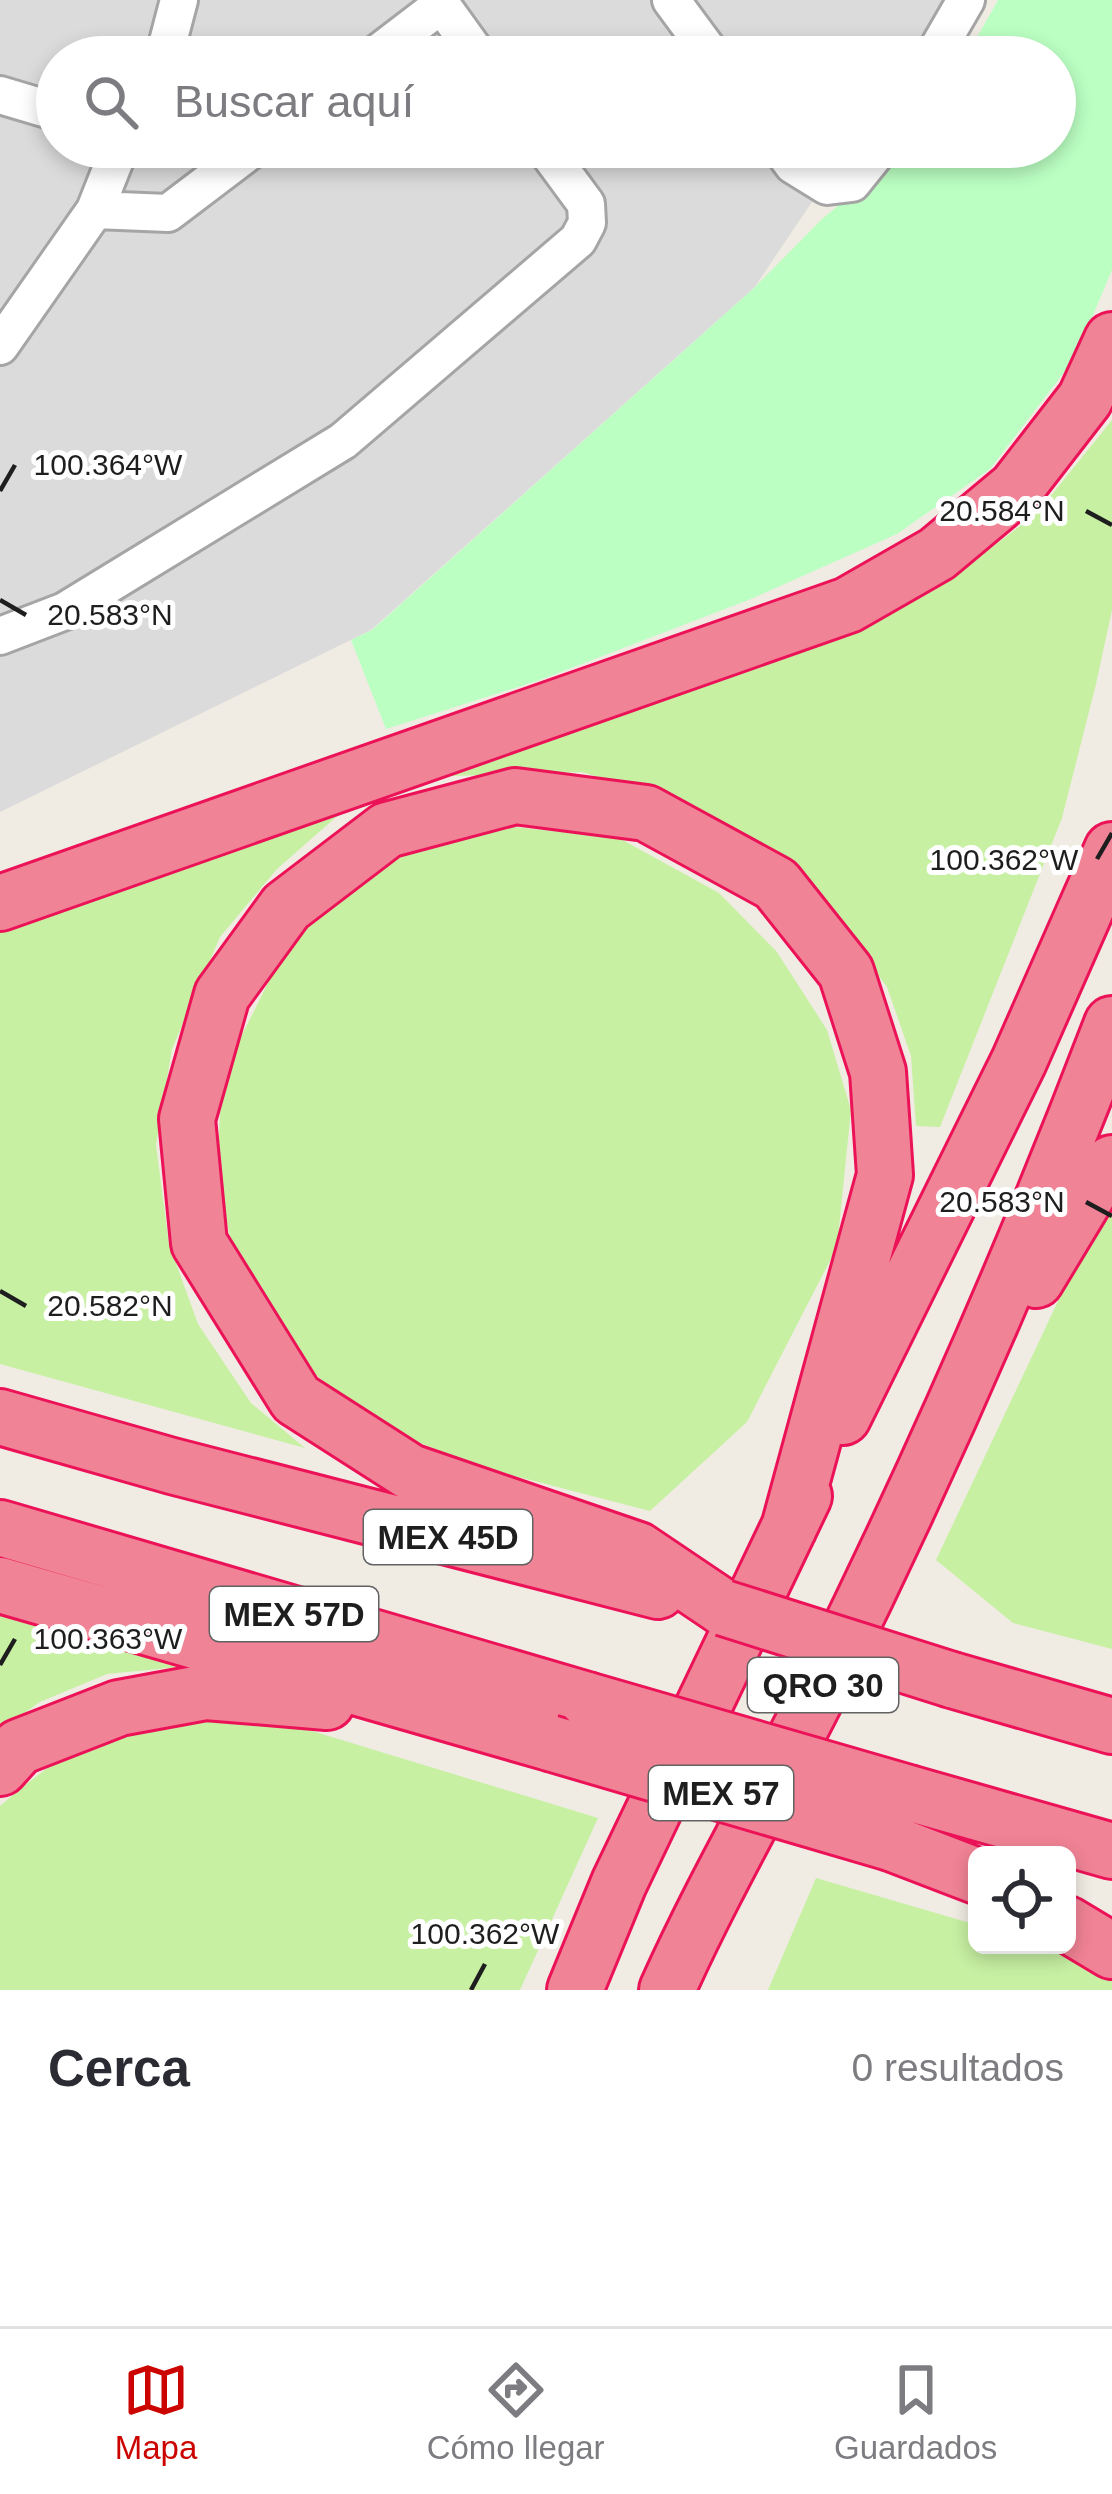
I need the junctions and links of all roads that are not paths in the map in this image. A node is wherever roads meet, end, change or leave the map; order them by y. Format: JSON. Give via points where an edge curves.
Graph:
{"nodes":[{"id":1,"x":179,"y":0,"type":"edge"},
{"id":2,"x":671,"y":0,"type":"edge"},
{"id":3,"x":966,"y":0,"type":"edge"},
{"id":4,"x":440,"y":2,"type":"edge"},
{"id":5,"x":170,"y":36,"type":"edge"},
{"id":6,"x":399,"y":36,"type":"edge"},
{"id":7,"x":464,"y":36,"type":"edge"},
{"id":8,"x":698,"y":36,"type":"edge"},
{"id":9,"x":945,"y":36,"type":"edge"},
{"id":10,"x":0,"y":94,"type":"edge"},
{"id":11,"x":36,"y":105,"type":"edge"},
{"id":12,"x":112,"y":168,"type":"edge"},
{"id":13,"x":227,"y":168,"type":"edge"},
{"id":14,"x":559,"y":168,"type":"edge"},
{"id":15,"x":797,"y":168,"type":"edge"},
{"id":16,"x":864,"y":168,"type":"edge"},
{"id":17,"x":95,"y":210,"type":"junction"},
{"id":18,"x":1112,"y":340,"type":"edge"},
{"id":19,"x":2,"y":343,"type":"edge"},
{"id":20,"x":0,"y":636,"type":"edge"},
{"id":21,"x":1112,"y":850,"type":"edge"},
{"id":22,"x":0,"y":903,"type":"edge"},
{"id":23,"x":1112,"y":1024,"type":"edge"},
{"id":24,"x":1112,"y":1163,"type":"edge"},
{"id":25,"x":0,"y":1417,"type":"edge"},
{"id":26,"x":933,"y":1453,"type":"junction"},
{"id":27,"x":0,"y":1528,"type":"edge"},
{"id":28,"x":789,"y":1528,"type":"junction"},
{"id":29,"x":0,"y":1585,"type":"edge"},
{"id":30,"x":724,"y":1608,"type":"junction"},
{"id":31,"x":449,"y":1712,"type":"junction"},
{"id":32,"x":1112,"y":1726,"type":"edge"},
{"id":33,"x":0,"y":1768,"type":"edge"},
{"id":34,"x":1112,"y":1851,"type":"edge"},
{"id":35,"x":968,"y":1873,"type":"edge"},
{"id":36,"x":619,"y":1883,"type":"junction"},
{"id":37,"x":1076,"y":1909,"type":"edge"},
{"id":38,"x":702,"y":1911,"type":"junction"},
{"id":39,"x":1112,"y":1920,"type":"edge"},
{"id":40,"x":1076,"y":1930,"type":"edge"},
{"id":41,"x":1112,"y":1952,"type":"edge"},
{"id":42,"x":558,"y":1990,"type":"edge"},
{"id":43,"x":574,"y":1990,"type":"edge"},
{"id":44,"x":667,"y":1990,"type":"edge"},
{"id":45,"x":688,"y":1990,"type":"edge"}],
"edges":[{"from":1,"to":5,"type":"street"},
{"from":2,"to":8,"type":"street"},
{"from":3,"to":9,"type":"street"},
{"from":4,"to":6,"type":"street"},
{"from":4,"to":7,"type":"street"},
{"from":10,"to":11,"type":"street"},
{"from":12,"to":17,"type":"street"},
{"from":13,"to":17,"type":"street","via":[[168,213]]},
{"from":14,"to":20,"type":"street","via":[[586,204],[578,240],[344,441],[65,610]]},
{"from":15,"to":16,"type":"street","via":[[827,186],[852,183]]},
{"from":17,"to":19,"type":"street"},
{"from":18,"to":22,"type":"highway","via":[[1085,398],[1016,488],[937,554],[848,605]]},
{"from":21,"to":28,"type":"highway","number":"QRO 30","via":[[1019,1060]]},
{"from":23,"to":26,"type":"highway","number":"QRO 30"},
{"from":24,"to":26,"type":"highway"},
{"from":25,"to":30,"type":"highway","number":"MEX 45D"},
{"from":26,"to":38,"type":"highway","number":"QRO 30"},
{"from":27,"to":34,"type":"highway","number":"MEX 57D","bridge":true},
{"from":28,"to":30,"type":"highway","via":[[885,1175],[878,1072],[846,972],[776,884],[646,813],[515,796],[387,830],[286,907],[222,995],[187,1120],[199,1243],[296,1399],[410,1472],[638,1550]]},
{"from":28,"to":36,"type":"highway","number":"QRO 30"},
{"from":29,"to":31,"type":"highway","number":"MEX 57"},
{"from":30,"to":32,"type":"highway","bridge":true},
{"from":31,"to":33,"type":"highway","via":[[206,1692],[119,1708],[19,1747]]},
{"from":31,"to":35,"type":"highway","number":"MEX 57","bridge":true},
{"from":36,"to":42,"type":"highway"},
{"from":36,"to":43,"type":"highway","number":"QRO 30"},
{"from":37,"to":39,"type":"highway"},
{"from":38,"to":44,"type":"highway","number":"QRO 30"},
{"from":38,"to":45,"type":"highway"},
{"from":40,"to":41,"type":"highway"}]}
